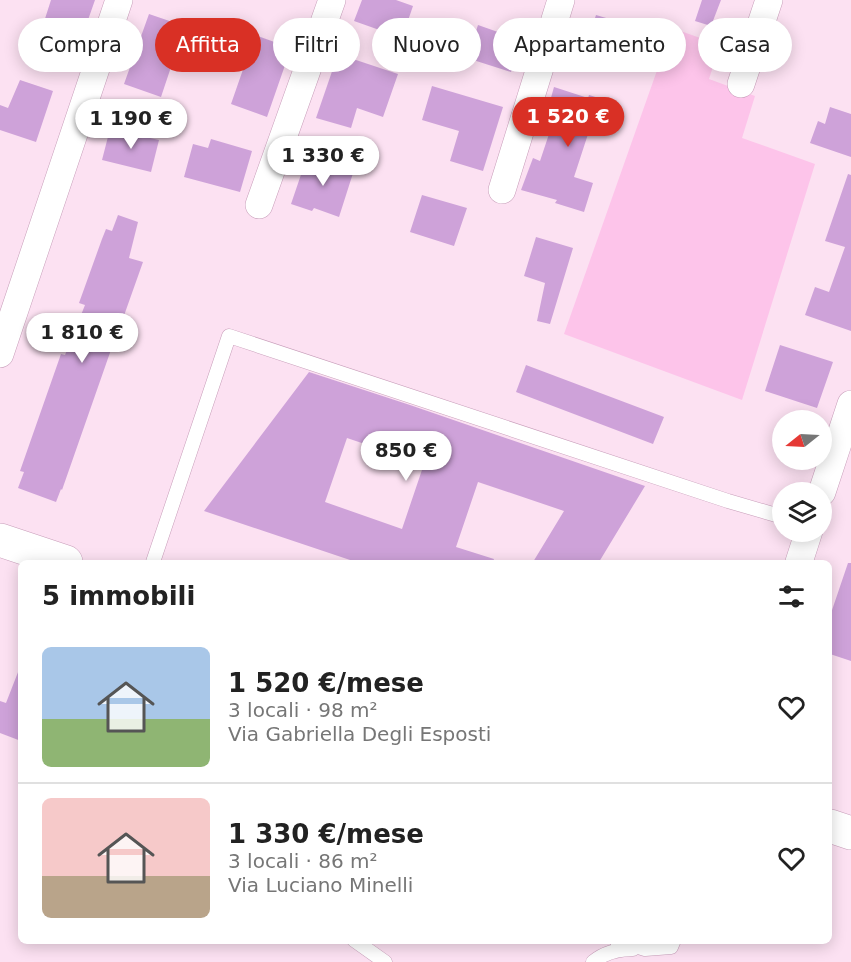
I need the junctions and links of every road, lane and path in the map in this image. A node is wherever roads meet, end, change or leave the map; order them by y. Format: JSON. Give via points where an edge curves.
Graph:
{"nodes":[{"id":1,"x":119,"y":0,"type":"edge"},
{"id":2,"x":332,"y":0,"type":"edge"},
{"id":3,"x":561,"y":0,"type":"edge"},
{"id":4,"x":769,"y":0,"type":"edge"},
{"id":5,"x":741,"y":84,"type":"dead end"},
{"id":6,"x":502,"y":190,"type":"dead end"},
{"id":7,"x":259,"y":205,"type":"dead end"},
{"id":8,"x":0,"y":354,"type":"edge"},
{"id":9,"x":851,"y":404,"type":"edge"},
{"id":10,"x":825,"y":482,"type":"edge"},
{"id":11,"x":772,"y":514,"type":"edge"},
{"id":12,"x":0,"y":540,"type":"edge"},
{"id":13,"x":805,"y":542,"type":"edge"},
{"id":14,"x":60,"y":560,"type":"edge"},
{"id":15,"x":154,"y":560,"type":"edge"},
{"id":16,"x":800,"y":560,"type":"edge"},
{"id":17,"x":832,"y":827,"type":"edge"},
{"id":18,"x":851,"y":833,"type":"edge"},
{"id":19,"x":360,"y":944,"type":"edge"},
{"id":20,"x":629,"y":944,"type":"edge"},
{"id":21,"x":673,"y":944,"type":"edge"},
{"id":22,"x":645,"y":949,"type":"junction"},
{"id":23,"x":385,"y":962,"type":"edge"},
{"id":24,"x":593,"y":962,"type":"edge"},
{"id":25,"x":669,"y":962,"type":"edge"}],
"edges":[{"from":1,"to":8,"type":"street"},
{"from":2,"to":7,"type":"street"},
{"from":3,"to":6,"type":"street"},
{"from":4,"to":5,"type":"street"},
{"from":9,"to":10,"type":"street"},
{"from":11,"to":15,"type":"lane","via":[[229,336]]},
{"from":12,"to":14,"type":"street"},
{"from":13,"to":16,"type":"street"},
{"from":17,"to":18,"type":"street"},
{"from":19,"to":23,"type":"lane"},
{"from":20,"to":22,"type":"lane"},
{"from":21,"to":22,"type":"lane"},
{"from":21,"to":25,"type":"lane"},
{"from":22,"to":24,"type":"lane","via":[[620,949]]}]}
